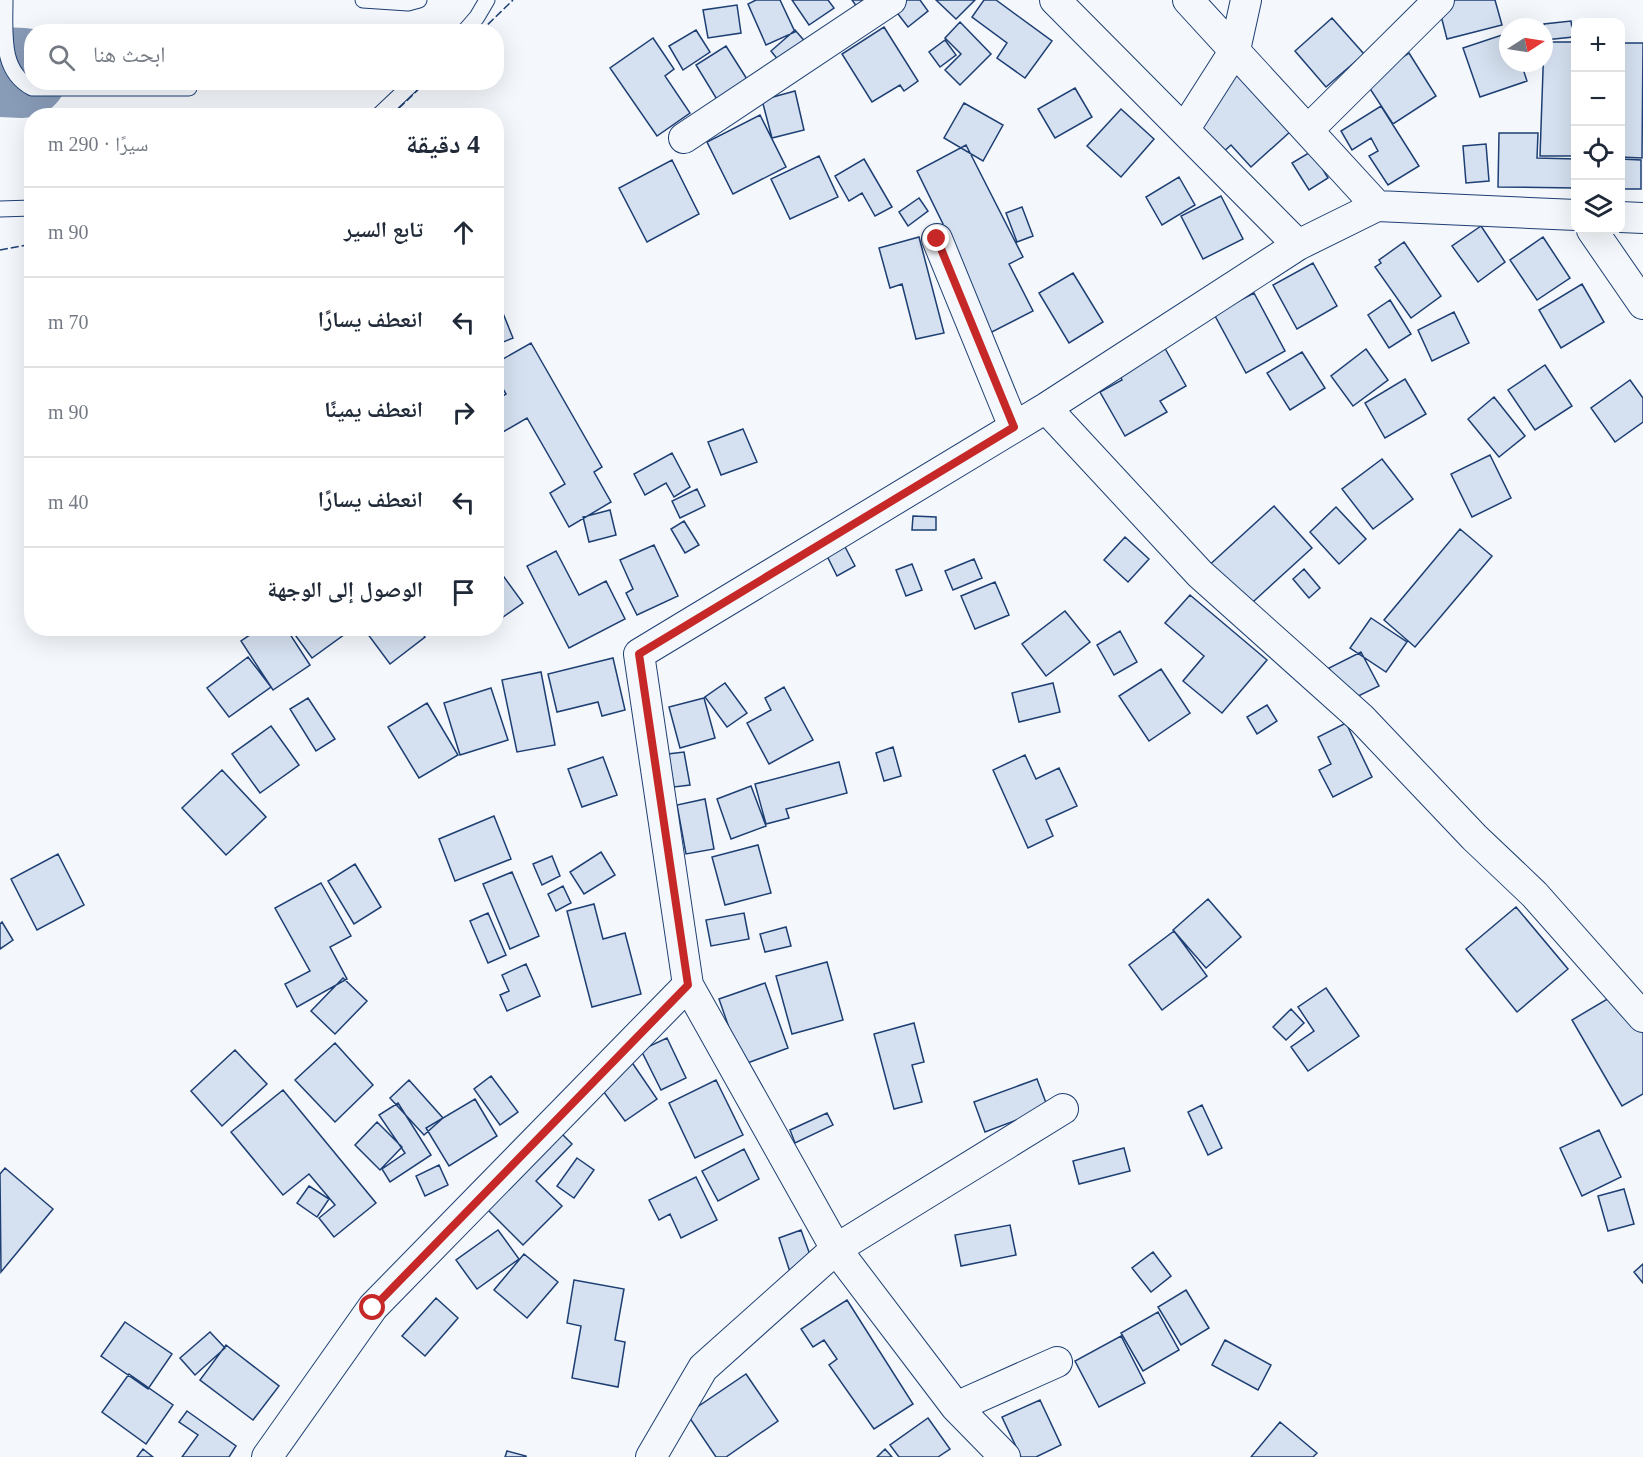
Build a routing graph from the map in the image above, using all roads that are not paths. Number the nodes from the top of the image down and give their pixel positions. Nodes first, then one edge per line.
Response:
1 (5, 0) edge
2 (363, 0) edge
3 (419, 0) edge
4 (487, 0) edge
5 (891, 0) edge
6 (1055, 0) edge
7 (1188, 0) edge
8 (1246, 0) edge
9 (1439, 0) edge
10 (470, 24) edge
11 (1235, 50) junction
12 (24, 84) edge
13 (406, 90) edge
14 (386, 108) edge
15 (1184, 130) junction
16 (1308, 130) junction
17 (684, 138) dead end
18 (1377, 206) junction
19 (24, 208) edge
20 (0, 209) edge
21 (1571, 215) edge
22 (1625, 217) edge
23 (1643, 218) edge
24 (1595, 234) edge
25 (937, 239) dead end
26 (1298, 245) junction
27 (1643, 304) edge
28 (1046, 408) junction
29 (1014, 427) junction
30 (688, 985) junction
31 (1643, 1017) edge
32 (1063, 1109) dead end
33 (836, 1249) junction
34 (1058, 1362) dead end
35 (956, 1407) junction
36 (267, 1457) edge
37 (651, 1457) edge
38 (1005, 1457) edge

1 - 12 lane
2 - 3 lane
4 - 10 lane
5 - 17 street
6 - 15 street
7 - 11 street
8 - 11 street
9 - 16 street
11 - 15 street
11 - 16 street
13 - 14 lane
15 - 26 street
16 - 18 street
18 - 21 street
18 - 26 street
19 - 20 lane
22 - 23 street
24 - 27 street
25 - 29 street
26 - 28 street
28 - 29 street
28 - 31 street
29 - 30 street
30 - 33 street
30 - 36 street
32 - 33 street
33 - 35 street
33 - 37 street
34 - 35 street
35 - 38 street

